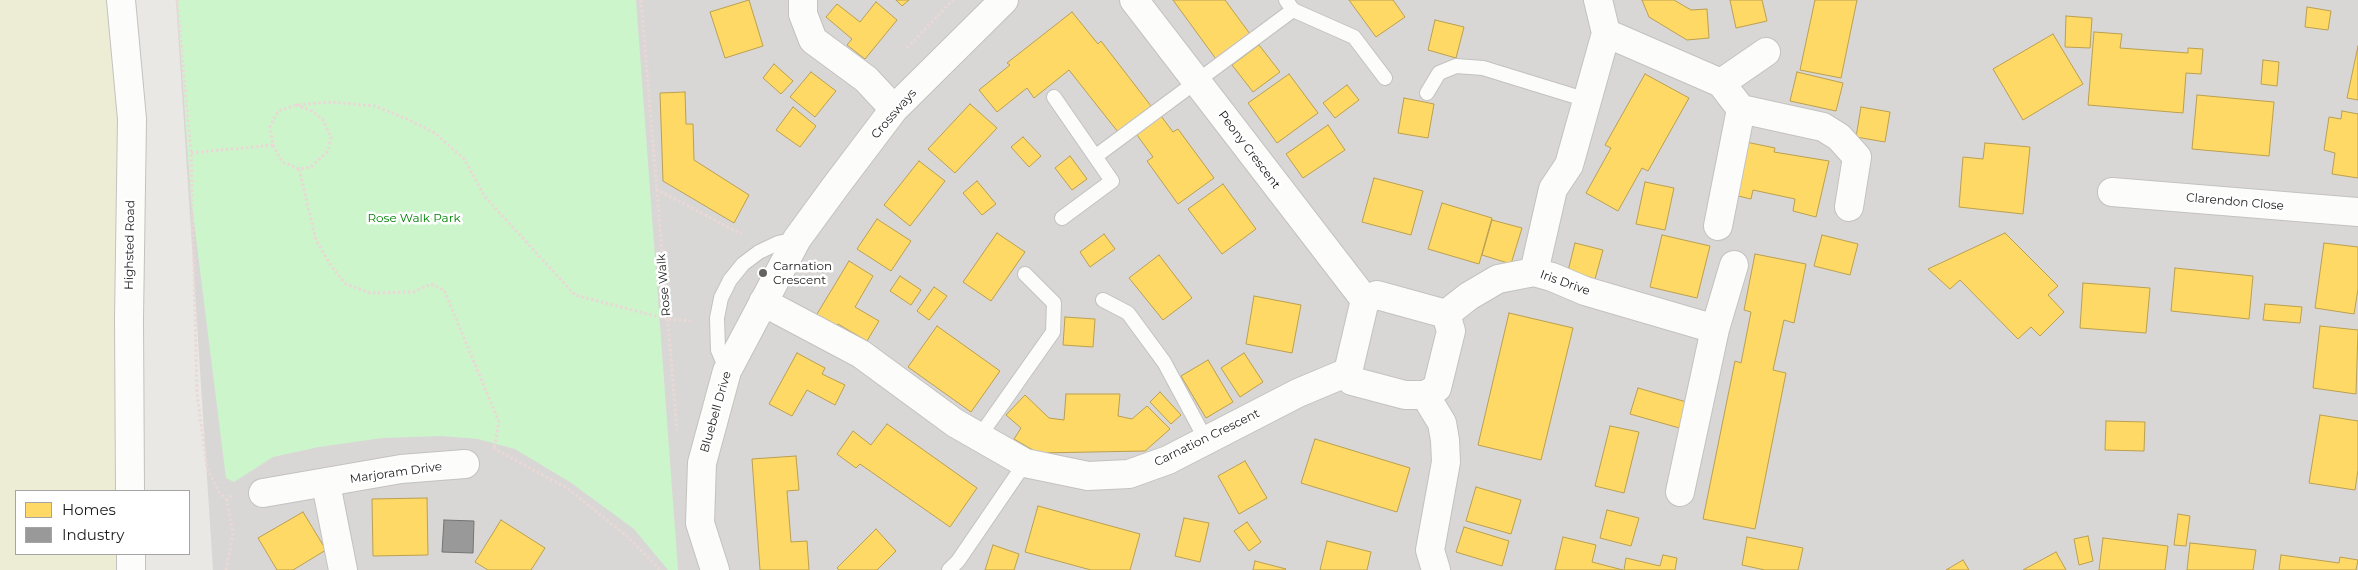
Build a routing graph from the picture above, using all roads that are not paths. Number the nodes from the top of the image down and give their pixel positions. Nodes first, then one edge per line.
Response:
1 (121, 0) edge
2 (803, 0) edge
3 (1004, 0) edge
4 (1134, 0) edge
5 (1598, 0) edge
6 (1290, 5) edge
7 (1606, 33) junction
8 (1766, 52) dead end
9 (1385, 78) dead end
10 (1721, 82) junction
11 (1198, 83) junction
12 (1428, 93) dead end
13 (1054, 97) dead end
14 (1587, 100) junction
15 (1741, 109) junction
16 (894, 110) junction
17 (1096, 156) junction
18 (2112, 192) dead end
19 (1849, 207) dead end
20 (2358, 212) edge
21 (1062, 218) dead end
22 (1718, 226) dead end
23 (797, 239) junction
24 (1734, 265) dead end
25 (1534, 272) junction
26 (1025, 274) dead end
27 (1103, 300) dead end
28 (1364, 300) junction
29 (763, 302) junction
30 (1446, 314) junction
31 (1715, 329) junction
32 (726, 371) junction
33 (1348, 372) junction
34 (1425, 395) junction
35 (979, 436) junction
36 (1206, 440) junction
37 (1026, 463) junction
38 (465, 464) dead end
39 (326, 484) junction
40 (130, 490) edge
41 (1680, 492) dead end
42 (262, 493) dead end
43 (131, 555) edge
44 (131, 570) edge
45 (343, 570) edge
46 (715, 570) edge
47 (949, 570) edge
48 (1436, 570) edge

1 - 40 street, Highsted Road
2 - 16 street
3 - 16 street, Crossways
4 - 11 street, Peony Crescent
5 - 7 street
6 - 9 lane
6 - 11 lane
7 - 10 street
7 - 14 street
8 - 10 street
10 - 15 street
11 - 17 lane
11 - 28 street, Peony Crescent
12 - 14 lane
13 - 17 lane
14 - 25 street
15 - 19 street
15 - 22 street
16 - 23 street, Crossways
17 - 21 lane
18 - 20 street, Clarendon Close
23 - 29 street, Bluebell Drive
23 - 32 lane
24 - 31 street
25 - 30 street, Iris Drive
25 - 31 street, Iris Drive
26 - 35 lane
27 - 36 lane
28 - 30 street
28 - 33 street
29 - 32 street, Bluebell Drive
29 - 35 street, Carnation Crescent
30 - 34 street
31 - 41 street
32 - 46 street, Bluebell Drive
33 - 34 street
33 - 36 street, Carnation Crescent
34 - 48 street
35 - 37 street, Carnation Crescent
36 - 37 street, Carnation Crescent
37 - 47 lane
38 - 39 street, Marjoram Drive
39 - 42 street, Marjoram Drive
39 - 45 street
43 - 44 street

